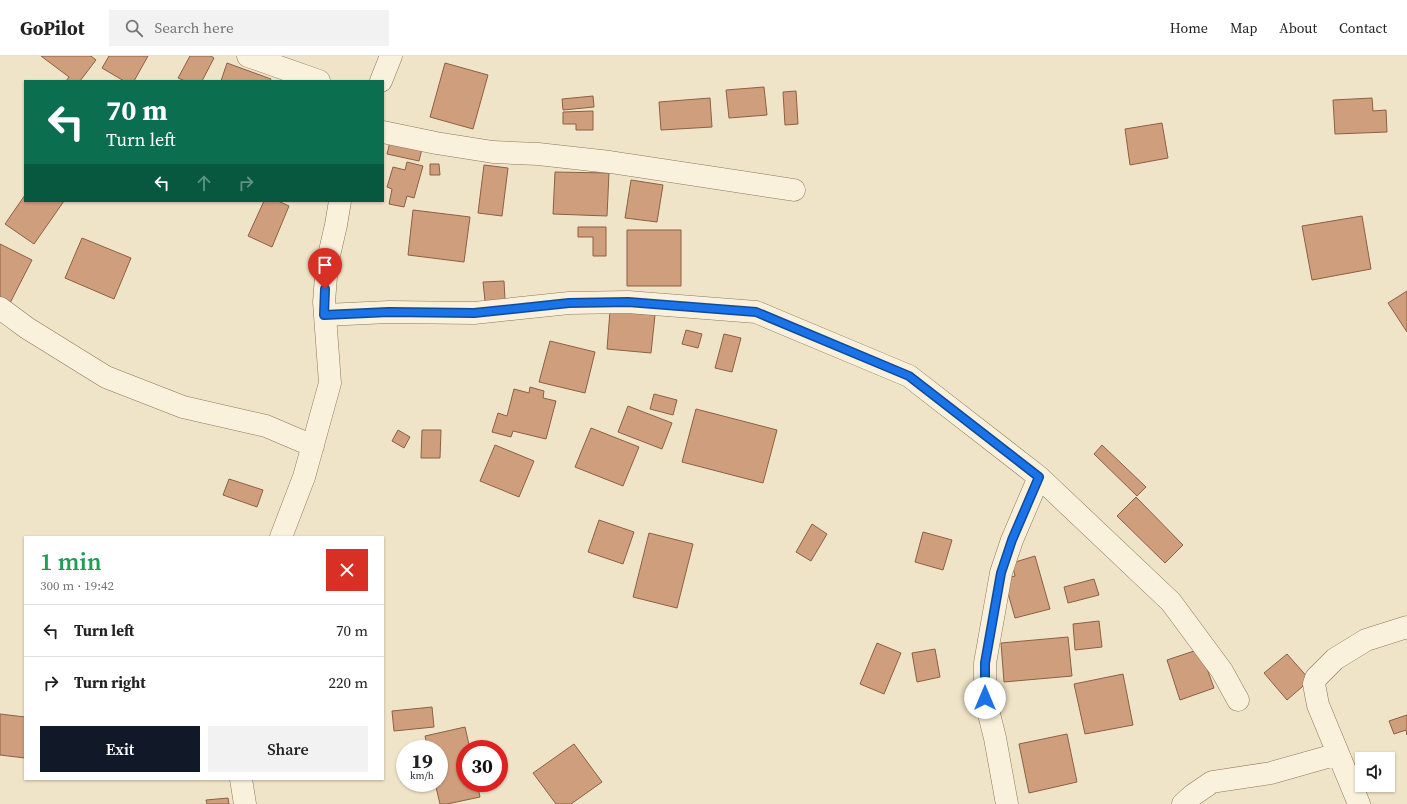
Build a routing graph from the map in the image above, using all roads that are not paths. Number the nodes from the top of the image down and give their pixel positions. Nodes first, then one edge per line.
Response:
1 (248, 56) edge
2 (391, 56) edge
3 (316, 80) edge
4 (381, 80) edge
5 (384, 132) edge
6 (794, 190) dead end
7 (340, 202) edge
8 (0, 308) edge
9 (324, 315) junction
10 (313, 446) junction
11 (1039, 477) junction
12 (281, 536) edge
13 (1407, 627) edge
14 (1238, 700) dead end
15 (1338, 754) junction
16 (241, 780) edge
17 (245, 804) edge
18 (1007, 804) edge
19 (1183, 804) edge
20 (1359, 804) edge

1 - 3 street
2 - 4 street
5 - 6 street
7 - 9 street
8 - 10 street
9 - 10 street
9 - 11 street
10 - 12 street
11 - 14 street
11 - 18 street
13 - 15 street
15 - 19 street
15 - 20 street
16 - 17 street

